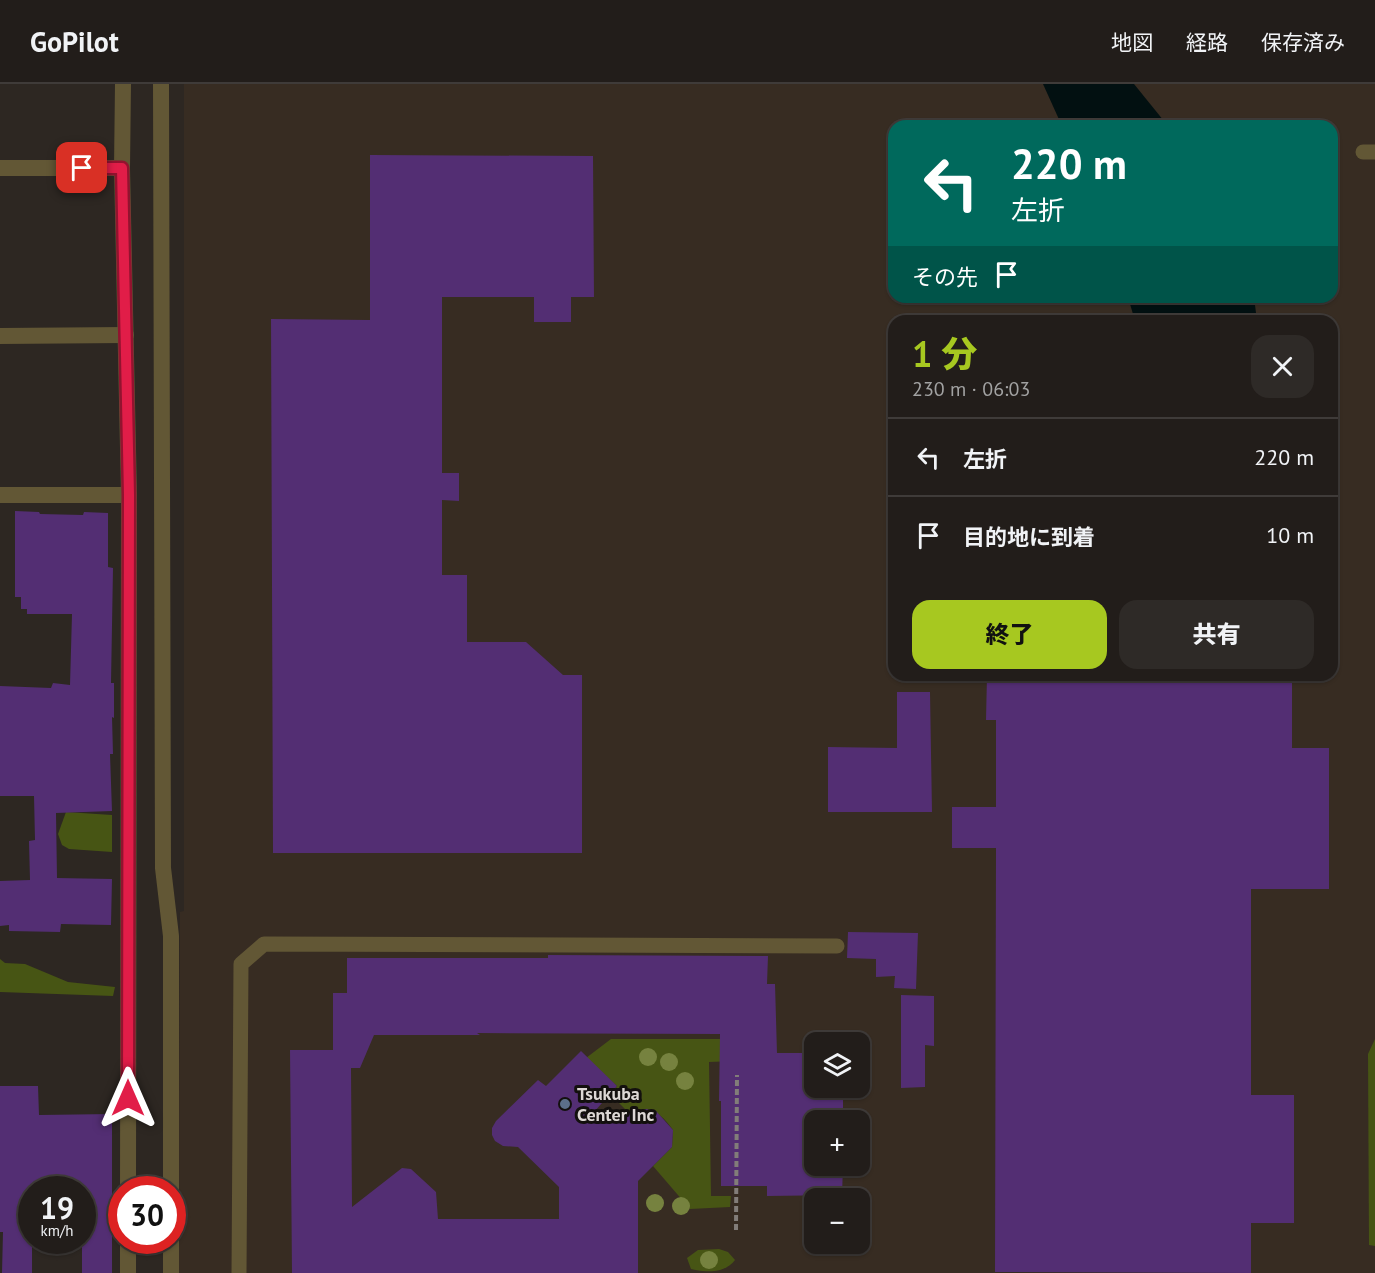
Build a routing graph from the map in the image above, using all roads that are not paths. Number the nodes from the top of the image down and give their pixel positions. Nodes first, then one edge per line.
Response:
1 (123, 84) edge
2 (161, 84) edge
3 (0, 168) edge
4 (122, 168) junction
5 (126, 335) junction
6 (0, 336) edge
7 (0, 495) edge
8 (129, 495) junction
9 (837, 946) dead end
10 (128, 1176) edge
11 (171, 1176) edge
12 (128, 1254) edge
13 (171, 1254) edge
14 (128, 1273) edge
15 (171, 1273) edge
16 (239, 1273) edge

1 - 4 street
2 - 11 street
3 - 4 street
4 - 5 street
5 - 6 street
5 - 8 street
7 - 8 street
8 - 10 street
9 - 16 lane
12 - 14 street
13 - 15 street

